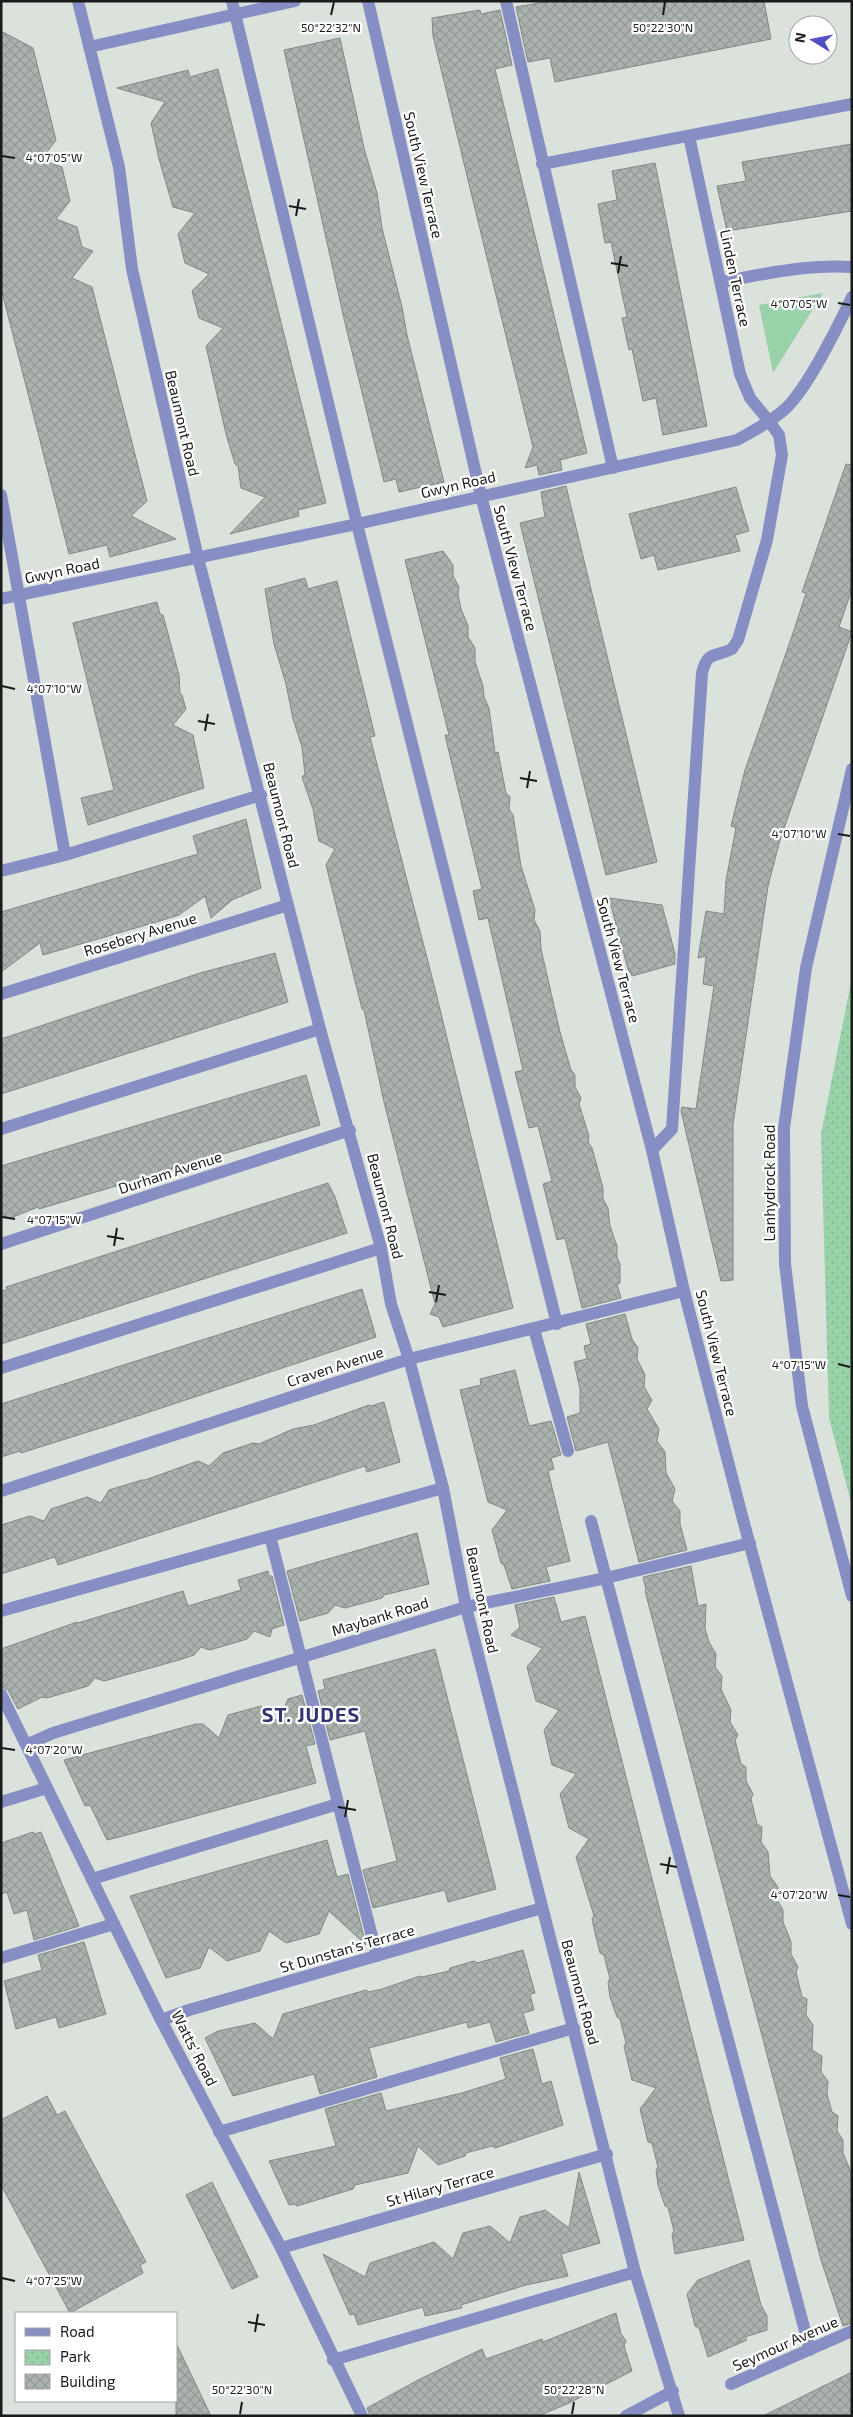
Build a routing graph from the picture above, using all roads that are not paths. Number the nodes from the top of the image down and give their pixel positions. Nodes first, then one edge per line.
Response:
1 (78, 1) edge
2 (295, 1) edge
3 (368, 1) edge
4 (506, 1) edge
5 (233, 7) edge
6 (89, 47) junction
7 (852, 104) edge
8 (688, 136) junction
9 (542, 164) junction
10 (852, 266) edge
11 (721, 282) junction
12 (852, 297) edge
13 (768, 420) junction
14 (613, 468) junction
15 (1, 495) edge
16 (480, 496) junction
17 (357, 524) junction
18 (198, 558) junction
19 (18, 595) junction
20 (1, 599) edge
21 (852, 769) edge
22 (261, 794) junction
23 (65, 855) junction
24 (1, 871) edge
25 (288, 905) junction
26 (1, 994) edge
27 (320, 1029) junction
28 (1, 1129) edge
29 (350, 1130) junction
30 (652, 1150) junction
31 (1, 1244) edge
32 (381, 1248) junction
33 (684, 1291) junction
34 (557, 1324) junction
35 (534, 1329) junction
36 (409, 1358) junction
37 (1, 1368) edge
38 (568, 1452) dead end
39 (443, 1488) junction
40 (1, 1491) edge
41 (591, 1521) dead end
42 (270, 1536) junction
43 (750, 1543) junction
44 (606, 1578) junction
45 (852, 1596) edge
46 (466, 1607) junction
47 (1, 1611) edge
48 (302, 1657) junction
49 (1, 1694) edge
50 (26, 1744) junction
51 (47, 1788) junction
52 (1, 1802) edge
53 (338, 1804) junction
54 (92, 1879) junction
55 (542, 1908) junction
56 (114, 1924) junction
57 (852, 1924) edge
58 (376, 1956) junction
59 (1, 1958) edge
60 (162, 2020) junction
61 (574, 2028) junction
62 (219, 2132) junction
63 (607, 2154) junction
64 (281, 2248) junction
65 (635, 2272) junction
66 (852, 2331) edge
67 (810, 2350) junction
68 (333, 2360) junction
69 (731, 2384) dead end
70 (672, 2392) junction
71 (362, 2416) edge
72 (626, 2416) edge
73 (679, 2416) edge

1 - 6 street, Beaumont Road
2 - 5 street
3 - 16 street, South View Terrace
4 - 9 street
5 - 6 street
5 - 17 street
6 - 18 street, Beaumont Road
7 - 8 street
8 - 9 street
8 - 11 street, Linden Terrace
9 - 14 street
10 - 11 street
11 - 13 street, Linden Terrace
12 - 13 street, Gwyn Road
13 - 14 street, Gwyn Road
13 - 30 street, Linden Terrace
14 - 16 street, Gwyn Road
15 - 19 street
16 - 17 street, Gwyn Road
16 - 30 street, South View Terrace
17 - 18 street, Gwyn Road
17 - 34 street
18 - 19 street, Gwyn Road
18 - 22 street, Beaumont Road
19 - 20 street, Gwyn Road
19 - 23 street
21 - 45 street, Lanhydrock Road
22 - 23 street
22 - 25 street, Beaumont Road
23 - 24 street
25 - 26 street, Rosebery Avenue
25 - 27 street, Beaumont Road
27 - 28 street
27 - 29 street, Beaumont Road
29 - 31 street, Durham Avenue
29 - 32 street, Beaumont Road
30 - 33 street, South View Terrace
32 - 36 street, Beaumont Road
32 - 37 street
33 - 34 street, Craven Avenue
33 - 43 street, South View Terrace
34 - 35 street, Craven Avenue
35 - 36 street, Craven Avenue
35 - 38 street
36 - 39 street, Beaumont Road
36 - 40 street, Craven Avenue
39 - 42 street
39 - 46 street, Beaumont Road
41 - 44 street
42 - 47 street
42 - 48 street
43 - 44 street, Maybank Road
43 - 57 street, South View Terrace
44 - 46 street, Maybank Road
44 - 67 street
46 - 48 street, Maybank Road
46 - 55 street, Beaumont Road
48 - 50 street, Maybank Road
48 - 53 street
49 - 50 street, Watts' Road
50 - 51 street, Watts' Road
51 - 52 street
51 - 54 street, Watts' Road
53 - 54 street
53 - 58 street
54 - 56 street, Watts' Road
55 - 58 street, St Dunstan's Terrace
55 - 61 street, Beaumont Road
56 - 59 street
56 - 60 street, Watts' Road
58 - 60 street, St Dunstan's Terrace
60 - 62 street, Watts' Road
61 - 62 street
61 - 63 street, Beaumont Road
62 - 64 street, Watts' Road
63 - 64 street, St Hilary Terrace
63 - 65 street, Beaumont Road
64 - 68 street, Watts' Road
65 - 68 street
65 - 70 street, Beaumont Road
66 - 67 street, Seymour Avenue
67 - 69 street, Seymour Avenue
68 - 71 street, Watts' Road
70 - 72 street
70 - 73 street, Beaumont Road

